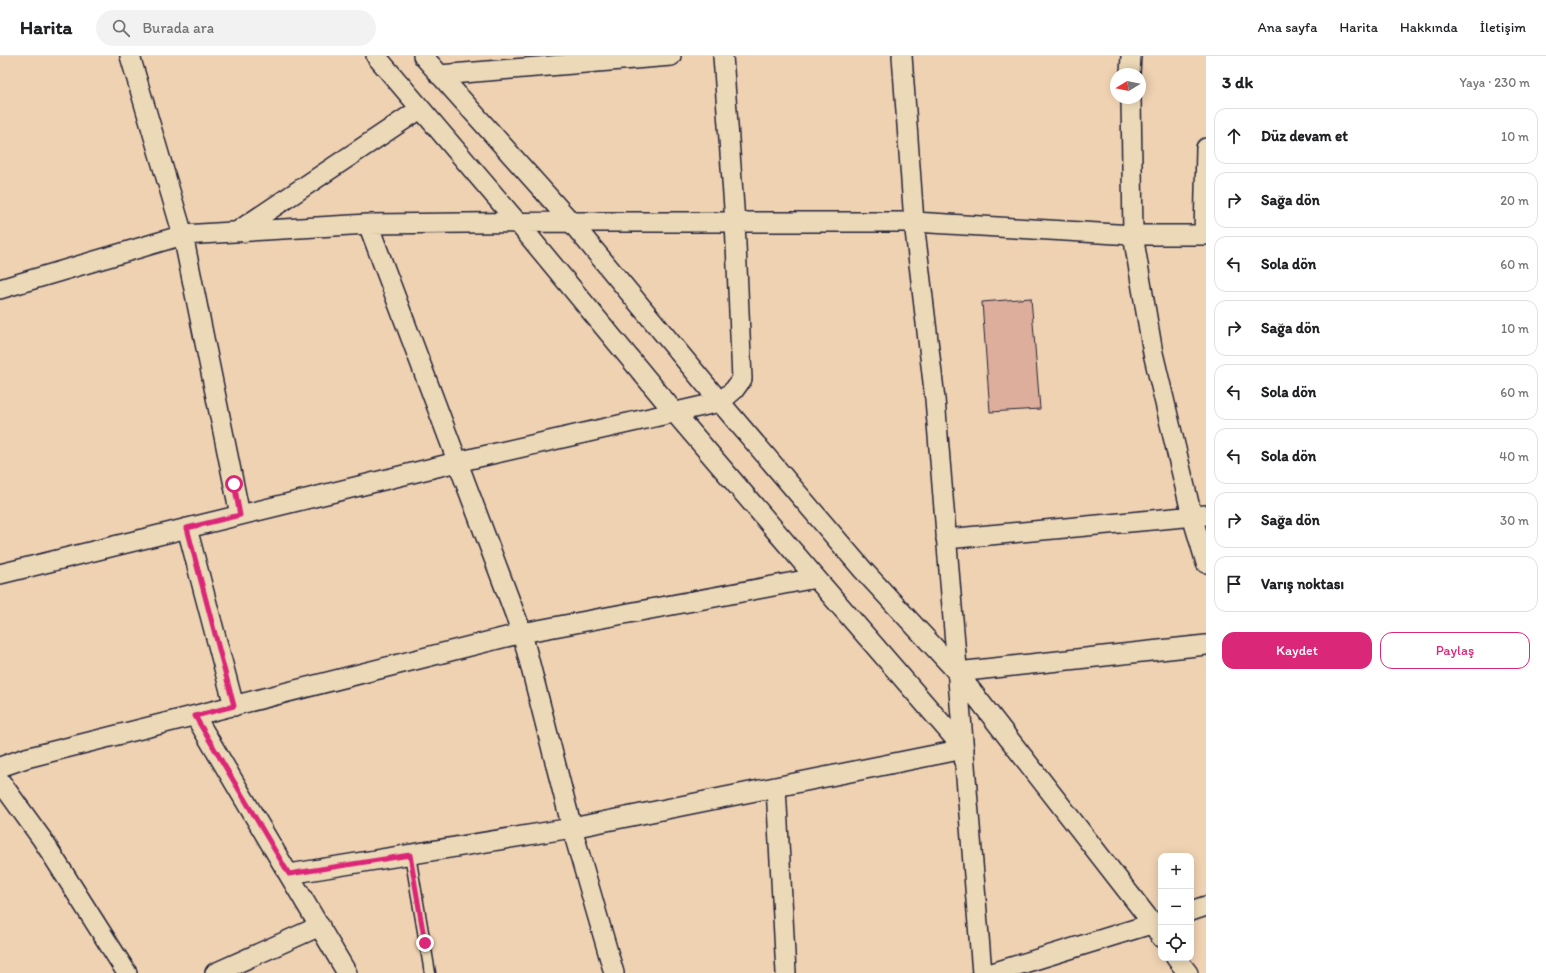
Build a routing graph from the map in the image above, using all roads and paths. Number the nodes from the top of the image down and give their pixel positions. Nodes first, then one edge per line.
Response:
1 (130, 56) edge
2 (376, 56) edge
3 (423, 56) edge
4 (671, 56) edge
5 (723, 56) edge
6 (902, 56) edge
7 (1131, 56) edge
8 (1130, 68) edge
9 (439, 74) junction
10 (1131, 104) edge
11 (420, 109) junction
12 (1206, 148) edge
13 (571, 222) junction
14 (735, 222) junction
15 (914, 222) junction
16 (518, 223) junction
17 (368, 224) junction
18 (237, 232) junction
19 (183, 235) junction
20 (1133, 235) junction
21 (1205, 235) edge
22 (0, 289) edge
23 (720, 402) junction
24 (674, 413) junction
25 (457, 462) junction
26 (240, 515) junction
27 (1199, 516) edge
28 (187, 528) junction
29 (946, 539) junction
30 (1206, 563) edge
31 (0, 574) edge
32 (816, 578) junction
33 (522, 633) junction
34 (1206, 645) edge
35 (957, 672) junction
36 (234, 706) junction
37 (195, 716) junction
38 (964, 749) junction
39 (0, 767) edge
40 (0, 781) edge
41 (776, 787) junction
42 (572, 828) junction
43 (410, 855) junction
44 (289, 874) junction
45 (1206, 906) edge
46 (1194, 910) edge
47 (320, 926) junction
48 (1158, 927) edge
49 (1170, 961) edge
50 (1178, 961) edge
51 (127, 973) edge
52 (215, 973) edge
53 (347, 973) edge
54 (430, 973) edge
55 (614, 973) edge
56 (786, 973) edge
57 (982, 973) edge
58 (992, 973) edge
59 (1172, 973) edge
60 (1188, 973) edge

1 - 19 street
2 - 11 street
3 - 9 street
4 - 9 street
5 - 14 street
6 - 15 street
7 - 8 street
9 - 13 street
10 - 20 street
11 - 16 street
11 - 18 street
12 - 21 street
13 - 14 street
13 - 16 street
13 - 23 street
14 - 15 street
14 - 23 street
15 - 20 street
15 - 29 street
16 - 17 street
16 - 24 street
17 - 18 street
17 - 25 street
18 - 19 street
19 - 22 street
19 - 26 street
20 - 21 street
20 - 27 street
23 - 24 street
23 - 35 street
24 - 25 street
24 - 32 street
25 - 26 street
25 - 33 street
26 - 28 street
27 - 29 street
27 - 30 street
28 - 31 street
28 - 36 street
29 - 35 street
32 - 33 street
32 - 38 street
33 - 36 street
33 - 42 street
34 - 35 street
35 - 38 street
35 - 48 street
36 - 37 street
37 - 39 street
37 - 44 street
38 - 41 street
38 - 57 street
40 - 51 street
41 - 42 street
41 - 56 street
42 - 43 street
42 - 55 street
43 - 44 street
43 - 54 lane
44 - 47 street
45 - 46 street
47 - 52 street
47 - 53 street
48 - 58 street
49 - 59 street
50 - 60 street

